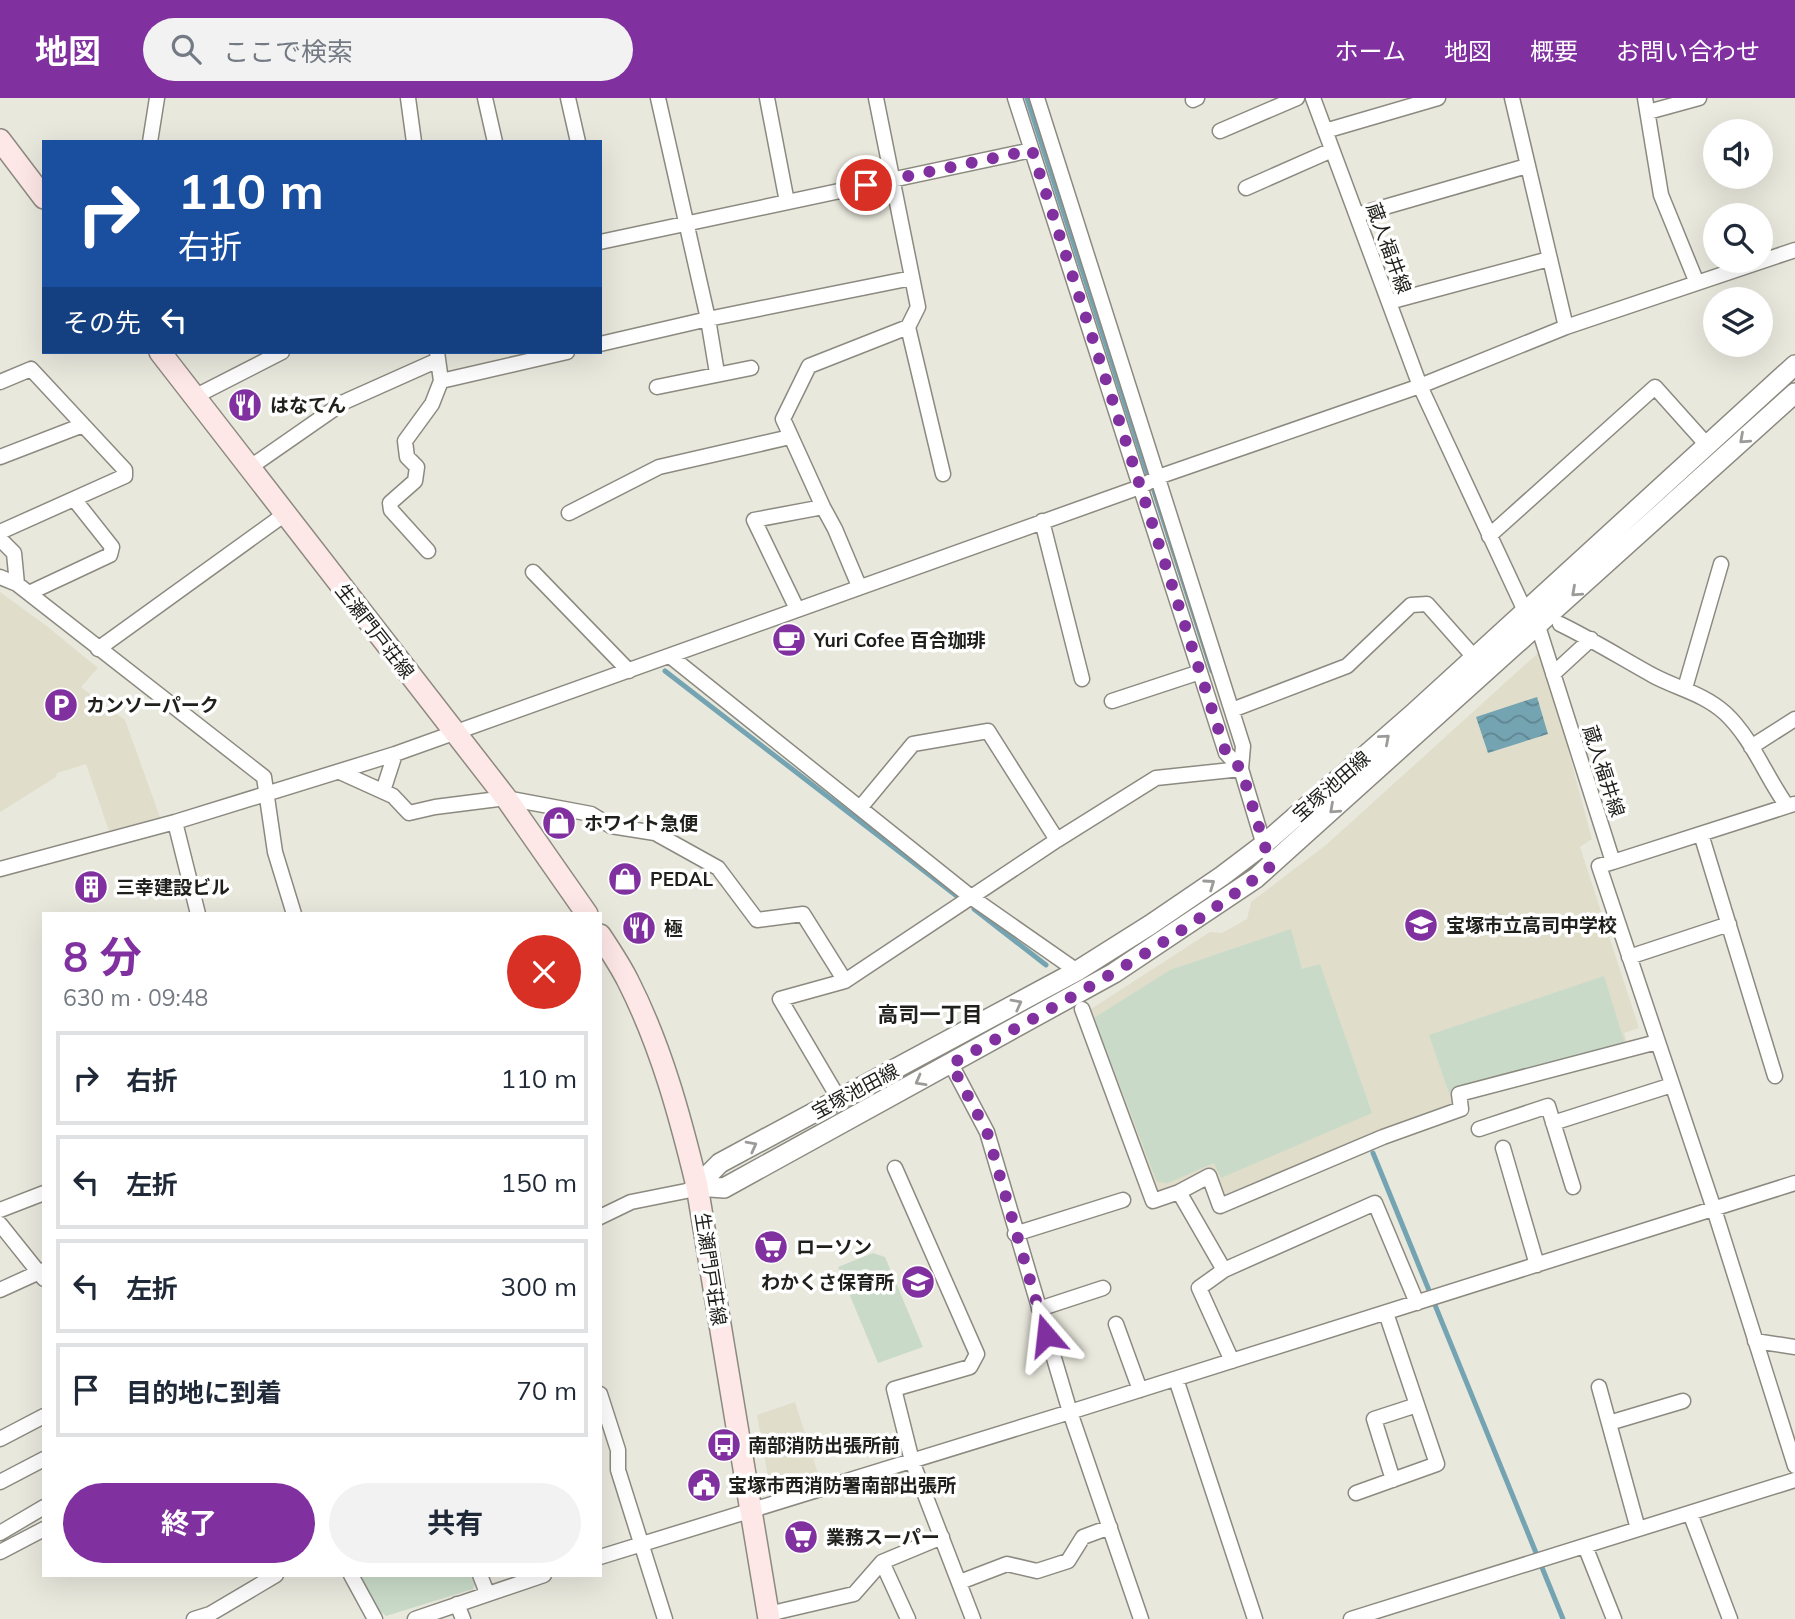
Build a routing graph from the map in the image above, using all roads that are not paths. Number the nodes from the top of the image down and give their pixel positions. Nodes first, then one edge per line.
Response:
1 (157, 98) edge
2 (408, 98) edge
3 (485, 98) edge
4 (568, 98) edge
5 (658, 98) edge
6 (767, 98) edge
7 (876, 98) edge
8 (1015, 98) edge
9 (1037, 98) edge
10 (1297, 98) edge
11 (1313, 98) edge
12 (1438, 98) edge
13 (1512, 98) edge
14 (1699, 98) edge
15 (1646, 105) edge
16 (1220, 131) dead end
17 (1325, 131) junction
18 (0, 140) edge
19 (150, 140) edge
20 (414, 140) edge
21 (495, 140) edge
22 (578, 140) edge
23 (1032, 150) junction
24 (1332, 150) junction
25 (1527, 166) junction
26 (892, 179) junction
27 (1246, 188) dead end
28 (42, 195) edge
29 (787, 202) junction
30 (1357, 215) junction
31 (685, 223) junction
32 (602, 242) edge
33 (1795, 250) edge
34 (1549, 259) junction
35 (912, 278) junction
36 (1697, 283) junction
37 (1389, 302) junction
38 (708, 319) junction
39 (908, 327) junction
40 (1566, 327) junction
41 (602, 344) edge
42 (162, 354) edge
43 (278, 354) edge
44 (558, 354) edge
45 (437, 356) edge
46 (1795, 365) edge
47 (751, 368) dead end
48 (717, 373) junction
49 (441, 381) junction
50 (0, 382) edge
51 (1420, 386) junction
52 (657, 387) dead end
53 (1795, 393) edge
54 (194, 397) junction
55 (83, 425) junction
56 (789, 437) junction
57 (1707, 445) junction
58 (0, 457) edge
59 (249, 468) junction
60 (943, 474) dead end
61 (1158, 477) junction
62 (1140, 487) junction
63 (74, 499) junction
64 (823, 507) junction
65 (569, 513) dead end
66 (285, 514) junction
67 (1042, 522) junction
68 (0, 532) edge
69 (1489, 536) junction
70 (0, 539) edge
71 (428, 551) dead end
72 (1721, 564) dead end
73 (533, 572) dead end
74 (0, 577) edge
75 (17, 584) junction
76 (859, 586) junction
77 (29, 593) junction
78 (797, 609) junction
79 (1525, 611) junction
80 (1560, 624) dead end
81 (1538, 626) junction
82 (1591, 639) junction
83 (98, 649) junction
84 (670, 656) junction
85 (1475, 657) junction
86 (629, 671) junction
87 (1200, 672) junction
88 (1553, 674) junction
89 (1082, 679) dead end
90 (1685, 688) junction
91 (1112, 701) dead end
92 (1232, 710) junction
93 (1795, 719) edge
94 (454, 732) junction
95 (1751, 747) junction
96 (395, 754) junction
97 (1241, 769) junction
98 (340, 772) junction
99 (383, 791) junction
100 (267, 793) junction
101 (506, 799) junction
102 (1791, 805) edge
103 (860, 808) junction
104 (175, 822) junction
105 (1701, 834) junction
106 (1057, 840) junction
107 (1263, 845) junction
108 (1613, 862) junction
109 (1271, 866) junction
110 (0, 869) edge
111 (971, 897) junction
112 (198, 912) edge
113 (293, 912) edge
114 (586, 912) edge
115 (1729, 924) junction
116 (602, 942) edge
117 (1629, 957) junction
118 (607, 960) edge
119 (1077, 971) junction
120 (845, 981) junction
121 (1082, 1009) dead end
122 (1657, 1042) junction
123 (951, 1064) junction
124 (1775, 1076) dead end
125 (1672, 1085) junction
126 (839, 1099) junction
127 (1553, 1123) junction
128 (1479, 1129) dead end
129 (1503, 1148) dead end
130 (895, 1168) dead end
131 (1795, 1183) edge
132 (697, 1186) junction
133 (1573, 1187) dead end
134 (1179, 1192) junction
135 (42, 1194) edge
136 (1123, 1200) dead end
137 (1714, 1209) junction
138 (0, 1210) edge
139 (602, 1216) edge
140 (0, 1224) edge
141 (1016, 1234) junction
142 (1537, 1265) junction
143 (1224, 1270) junction
144 (42, 1274) edge
145 (1103, 1288) dead end
146 (0, 1290) edge
147 (1421, 1302) junction
148 (1038, 1309) junction
149 (1386, 1313) junction
150 (1116, 1324) dead end
151 (1755, 1341) junction
152 (1795, 1347) edge
153 (1232, 1361) junction
154 (1175, 1379) junction
155 (1599, 1387) dead end
156 (1140, 1390) junction
157 (602, 1400) edge
158 (1683, 1401) dead end
159 (1417, 1405) junction
160 (1070, 1412) junction
161 (42, 1417) edge
162 (1609, 1423) junction
163 (0, 1439) edge
164 (42, 1460) edge
165 (912, 1461) junction
166 (1795, 1465) edge
167 (1795, 1479) edge
168 (1394, 1480) junction
169 (0, 1482) edge
170 (1356, 1493) dead end
171 (42, 1508) edge
172 (750, 1510) junction
173 (1690, 1513) junction
174 (1110, 1527) junction
175 (42, 1530) edge
176 (1638, 1530) junction
177 (0, 1533) edge
178 (942, 1537) junction
179 (642, 1544) junction
180 (1585, 1546) junction
181 (0, 1552) edge
182 (602, 1556) edge
183 (883, 1562) junction
184 (273, 1577) edge
185 (352, 1577) edge
186 (481, 1577) edge
187 (538, 1577) edge
188 (960, 1581) junction
189 (487, 1593) junction
190 (457, 1604) junction
191 (768, 1617) edge
192 (194, 1619) edge
193 (375, 1619) edge
194 (415, 1619) edge
195 (463, 1619) edge
196 (665, 1619) edge
197 (908, 1619) edge
198 (973, 1619) edge
199 (1141, 1619) edge
200 (1255, 1619) edge
201 (1351, 1619) edge
202 (1614, 1619) edge
203 (1730, 1619) edge

1 - 19 street
2 - 20 street
3 - 21 street
4 - 22 street
5 - 31 street
6 - 29 street
7 - 26 street
8 - 23 street
9 - 61 street
10 - 16 street
11 - 17 street, 蔵人福井線
12 - 17 street
13 - 25 street
14 - 15 street
15 - 36 street
17 - 24 street, 蔵人福井線
18 - 28 main road
23 - 26 street
23 - 62 street
24 - 27 street
24 - 30 street, 蔵人福井線
25 - 30 street
25 - 34 street
26 - 29 street
26 - 35 street
29 - 31 street
30 - 37 street, 蔵人福井線
31 - 32 street
31 - 38 street
33 - 36 street
34 - 37 street
34 - 40 street
35 - 38 street
35 - 39 street
36 - 40 street
37 - 51 street, 蔵人福井線
38 - 41 street
38 - 48 street
39 - 56 street
39 - 60 street
40 - 51 street
42 - 54 main road, 生瀬門戸荘線
43 - 54 street
44 - 49 street
45 - 49 street
45 - 59 street
46 - 57 street, 宝塚池田線
47 - 48 street
48 - 52 street
49 - 71 street
50 - 55 street
51 - 61 street
51 - 69 street, 蔵人福井線
53 -> 81 street
54 - 59 main road, 生瀬門戸荘線
55 - 58 street
55 - 63 street
56 - 64 street
56 - 65 street
57 - 69 street
57 - 79 street, 宝塚池田線
59 - 66 main road, 生瀬門戸荘線
61 - 62 street
61 - 92 street
62 - 67 street
62 - 87 street
63 - 68 street
63 - 77 street
64 - 76 street
64 - 78 street
66 - 83 street
66 - 94 main road, 生瀬門戸荘線
67 - 76 street
67 - 89 street
69 - 79 street, 蔵人福井線
70 - 75 street
72 - 90 street
73 - 86 street
74 - 75 street
75 - 77 street
76 - 78 street
77 - 83 street
78 - 84 street
79 - 81 street, 蔵人福井線
79 - 85 street, 宝塚池田線
80 - 82 street
81 - 88 street, 蔵人福井線
81 -> 109 street
82 - 88 street
82 - 90 street
83 - 100 street
84 - 86 street
84 - 103 street
85 - 92 street
107 -> 85 street, 宝塚池田線
86 - 94 street
87 - 91 street
87 - 97 street
88 - 108 street, 蔵人福井線
90 - 95 street
92 - 97 street
93 - 95 street
94 - 96 street
94 - 101 main road, 生瀬門戸荘線
95 - 102 street
96 - 98 street
96 - 99 street
97 - 106 street
97 - 107 street
98 - 99 street
98 - 100 street
99 - 101 street
100 - 104 street
100 - 113 street
101 - 114 main road, 生瀬門戸荘線
101 - 120 street
102 - 105 street
103 - 106 street
103 - 111 street
104 - 110 street
104 - 112 street
105 - 108 street
105 - 115 street
106 - 111 street
107 - 109 street
119 -> 107 street, 宝塚池田線
108 - 117 street
109 - 123 street
111 - 119 street
111 - 120 street
115 - 117 street
115 - 124 street
116 - 118 main road, 生瀬門戸荘線
117 - 122 street
118 - 132 main road, 生瀬門戸荘線
126 -> 119 street, 宝塚池田線
120 - 126 street
121 - 134 street
122 - 125 street
122 - 134 street
123 -> 132 street
123 - 141 street
125 - 127 street
125 - 137 street
132 -> 126 street, 宝塚池田線
127 - 128 street
127 - 133 street
129 - 142 street
130 - 165 street
131 - 137 street
132 - 139 street
132 - 172 main road, 生瀬門戸荘線
134 - 143 street
135 - 138 street
136 - 141 street
137 - 142 street
137 - 151 street
140 - 144 street
141 - 148 street
142 - 147 street
143 - 147 street
143 - 153 street
144 - 146 street
145 - 148 street
147 - 149 street
148 - 160 street
149 - 153 street
149 - 159 street
150 - 156 street
151 - 152 street
151 - 166 street
153 - 154 street
154 - 156 street
154 - 200 street
155 - 162 street
156 - 160 street
157 - 179 street
158 - 162 street
159 - 168 street
159 - 168 street
160 - 165 street
160 - 174 street
161 - 163 street
162 - 176 street
164 - 169 street
165 - 172 street
165 - 178 street
167 - 173 street
168 - 170 street
171 - 177 street
172 - 179 street
172 - 191 main road, 生瀬門戸荘線
173 - 176 street
173 - 203 street
174 - 188 street
174 - 199 street
175 - 181 street
176 - 180 street
178 - 183 street
178 - 188 street
179 - 182 street
179 - 196 street
180 - 201 street
180 - 202 street
183 - 191 street
183 - 197 street
184 - 192 street
185 - 193 street
186 - 189 street
187 - 189 street
188 - 198 street
189 - 190 street
190 - 194 street
190 - 195 street

